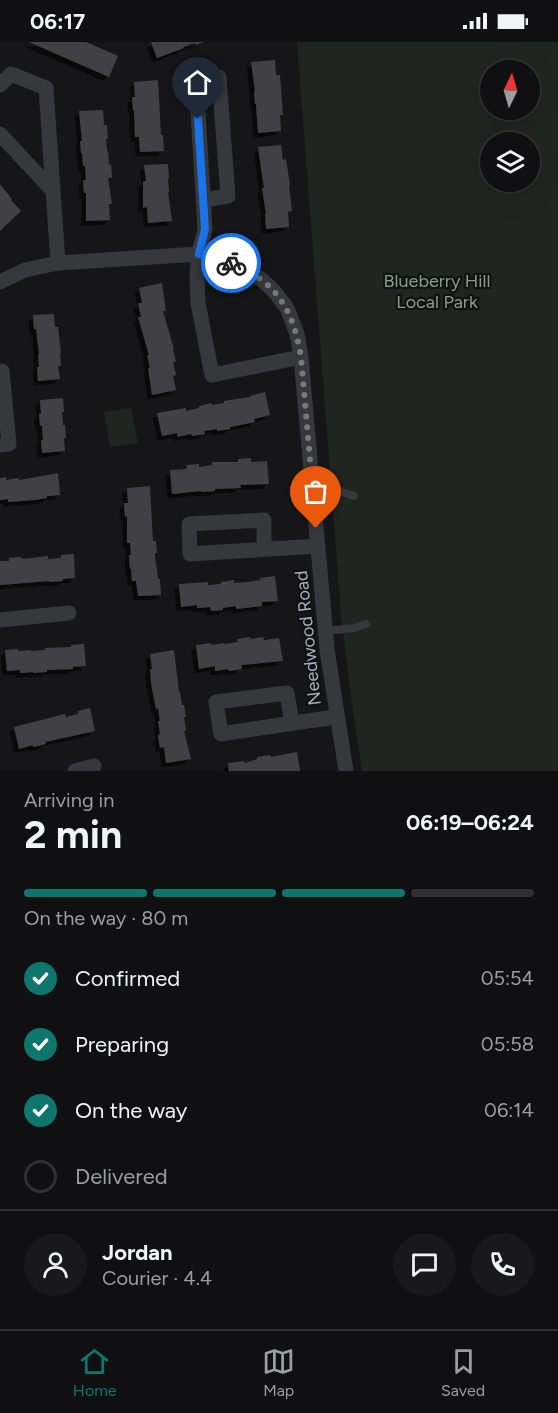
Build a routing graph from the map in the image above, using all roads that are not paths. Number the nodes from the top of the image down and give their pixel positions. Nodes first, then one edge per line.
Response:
1 (0, 85) edge
2 (0, 134) edge
3 (53, 191) junction
4 (203, 200) junction
5 (199, 254) junction
6 (58, 263) junction
7 (0, 282) edge
8 (301, 357) junction
9 (2, 371) dead end
10 (0, 445) edge
11 (313, 494) junction
12 (354, 496) dead end
13 (318, 546) junction
14 (264, 549) junction
15 (69, 613) dead end
16 (0, 620) edge
17 (366, 624) dead end
18 (326, 632) junction
19 (337, 717) junction
20 (292, 723) junction
21 (94, 766) dead end
22 (75, 771) edge
23 (346, 771) edge

1 - 3 street
2 - 3 street
3 - 6 street
4 - 4 street
4 - 5 street
5 - 6 street, Needwood Road
5 - 8 street, Needwood Road
5 - 8 street
6 - 7 street, Needwood Road
8 - 11 street, Needwood Road
9 - 10 street
11 - 12 lane
11 - 13 street, Needwood Road
13 - 14 street
13 - 18 street, Needwood Road
14 - 14 street
15 - 16 street
17 - 18 lane
18 - 19 street, Needwood Road
19 - 20 street
19 - 23 street, Needwood Road
20 - 20 street
21 - 22 street

